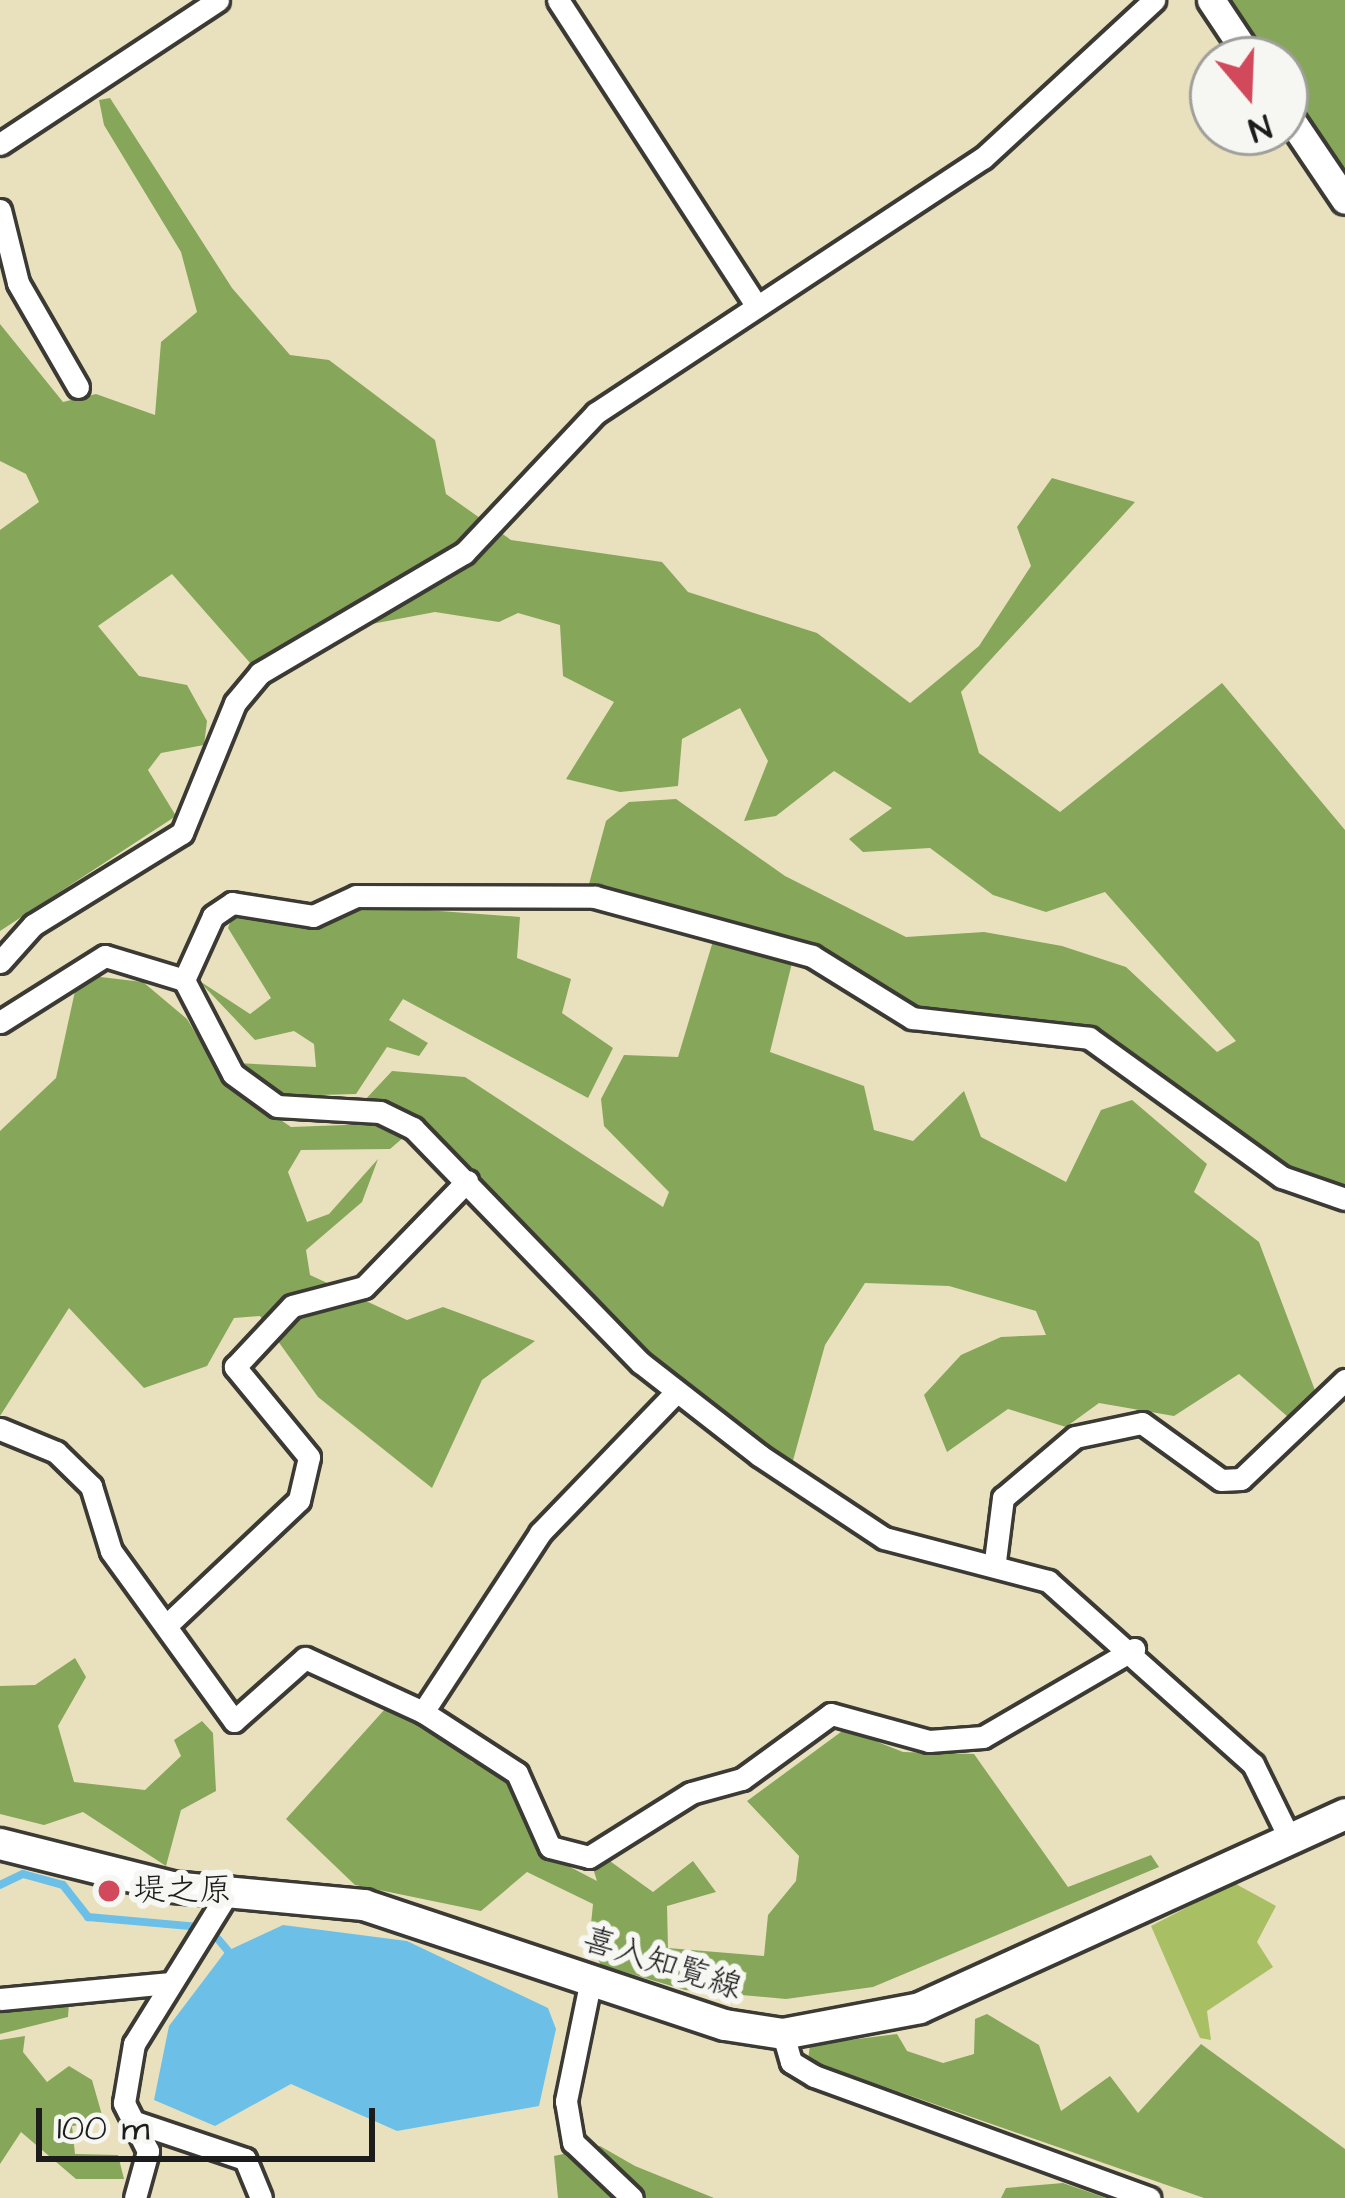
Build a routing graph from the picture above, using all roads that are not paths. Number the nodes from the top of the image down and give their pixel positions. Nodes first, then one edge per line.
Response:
1 (218, 0) edge
2 (557, 0) edge
3 (1154, 0) edge
4 (1211, 0) edge
5 (1235, 36) edge
6 (0, 143) edge
7 (1309, 147) edge
8 (1345, 200) edge
9 (0, 210) edge
10 (757, 306) junction
11 (78, 387) dead end
12 (0, 962) edge
13 (184, 980) junction
14 (0, 1022) edge
15 (467, 1180) junction
16 (1345, 1199) edge
17 (1345, 1380) edge
18 (675, 1394) junction
19 (0, 1429) edge
20 (995, 1562) junction
21 (169, 1623) junction
22 (1134, 1649) junction
23 (423, 1712) junction
24 (1345, 1814) edge
25 (1288, 1835) junction
26 (0, 1844) edge
27 (227, 1894) junction
28 (591, 1979) junction
29 (169, 1983) junction
30 (0, 2000) edge
31 (783, 2034) junction
32 (133, 2121) junction
33 (135, 2198) edge
34 (261, 2198) edge
35 (632, 2198) edge
36 (1150, 2198) edge

1 - 6 street
2 - 10 street
3 - 10 street
4 - 5 street
7 - 8 street
9 - 11 street
10 - 12 street
13 - 14 street
13 - 15 street
13 - 16 street
15 - 18 street
15 - 21 street
17 - 20 street
18 - 20 street
18 - 23 street
19 - 21 street
20 - 22 street
21 - 23 street
22 - 23 street
22 - 25 street
24 - 25 main road, 喜入知覧線
25 - 31 main road, 喜入知覧線
26 - 27 main road, 喜入知覧線
27 - 28 main road, 喜入知覧線
27 - 29 street
28 - 31 main road, 喜入知覧線
28 - 35 street
29 - 30 street
29 - 32 street
31 - 36 street
32 - 33 street
32 - 34 street

